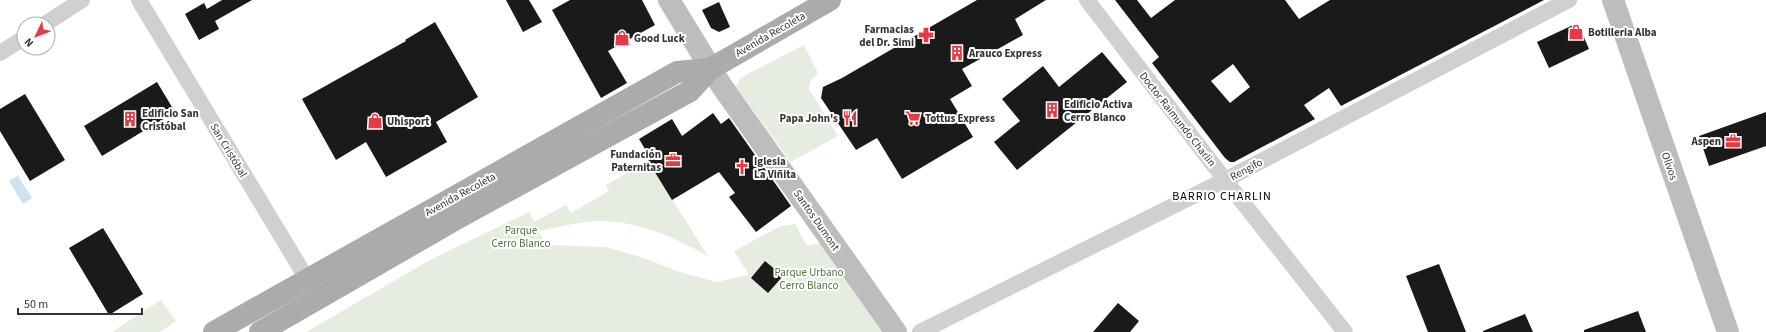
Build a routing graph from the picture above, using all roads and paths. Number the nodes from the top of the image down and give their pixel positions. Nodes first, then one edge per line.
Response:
1 (82, 0) edge
2 (139, 0) edge
3 (669, 0) edge
4 (830, 0) edge
5 (1087, 0) edge
6 (1569, 0) edge
7 (1613, 0) edge
8 (56, 17) edge
9 (16, 43) edge
10 (0, 54) edge
11 (710, 68) junction
12 (1225, 180) junction
13 (307, 279) junction
14 (304, 306) junction
15 (214, 332) edge
16 (260, 332) edge
17 (896, 332) edge
18 (920, 332) edge
19 (1345, 332) edge
20 (1728, 332) edge

1 - 8 street
2 - 13 street, San Cristóbal
3 - 11 main road, Santos Dumont
4 - 11 main road, Avenida Recoleta
5 - 12 street, Doctor Raimundo Charlin
6 - 12 street, Rengifo
7 - 20 main road, Olivos
9 - 10 street
11 - 13 main road, Avenida Recoleta
11 - 14 main road, Avenida Recoleta
11 - 17 main road, Santos Dumont
12 - 18 street, Rengifo
12 - 19 street, Doctor Raimundo Charlin
13 - 14 main road
13 - 15 main road, Avenida Recoleta
14 - 16 main road, Avenida Recoleta

